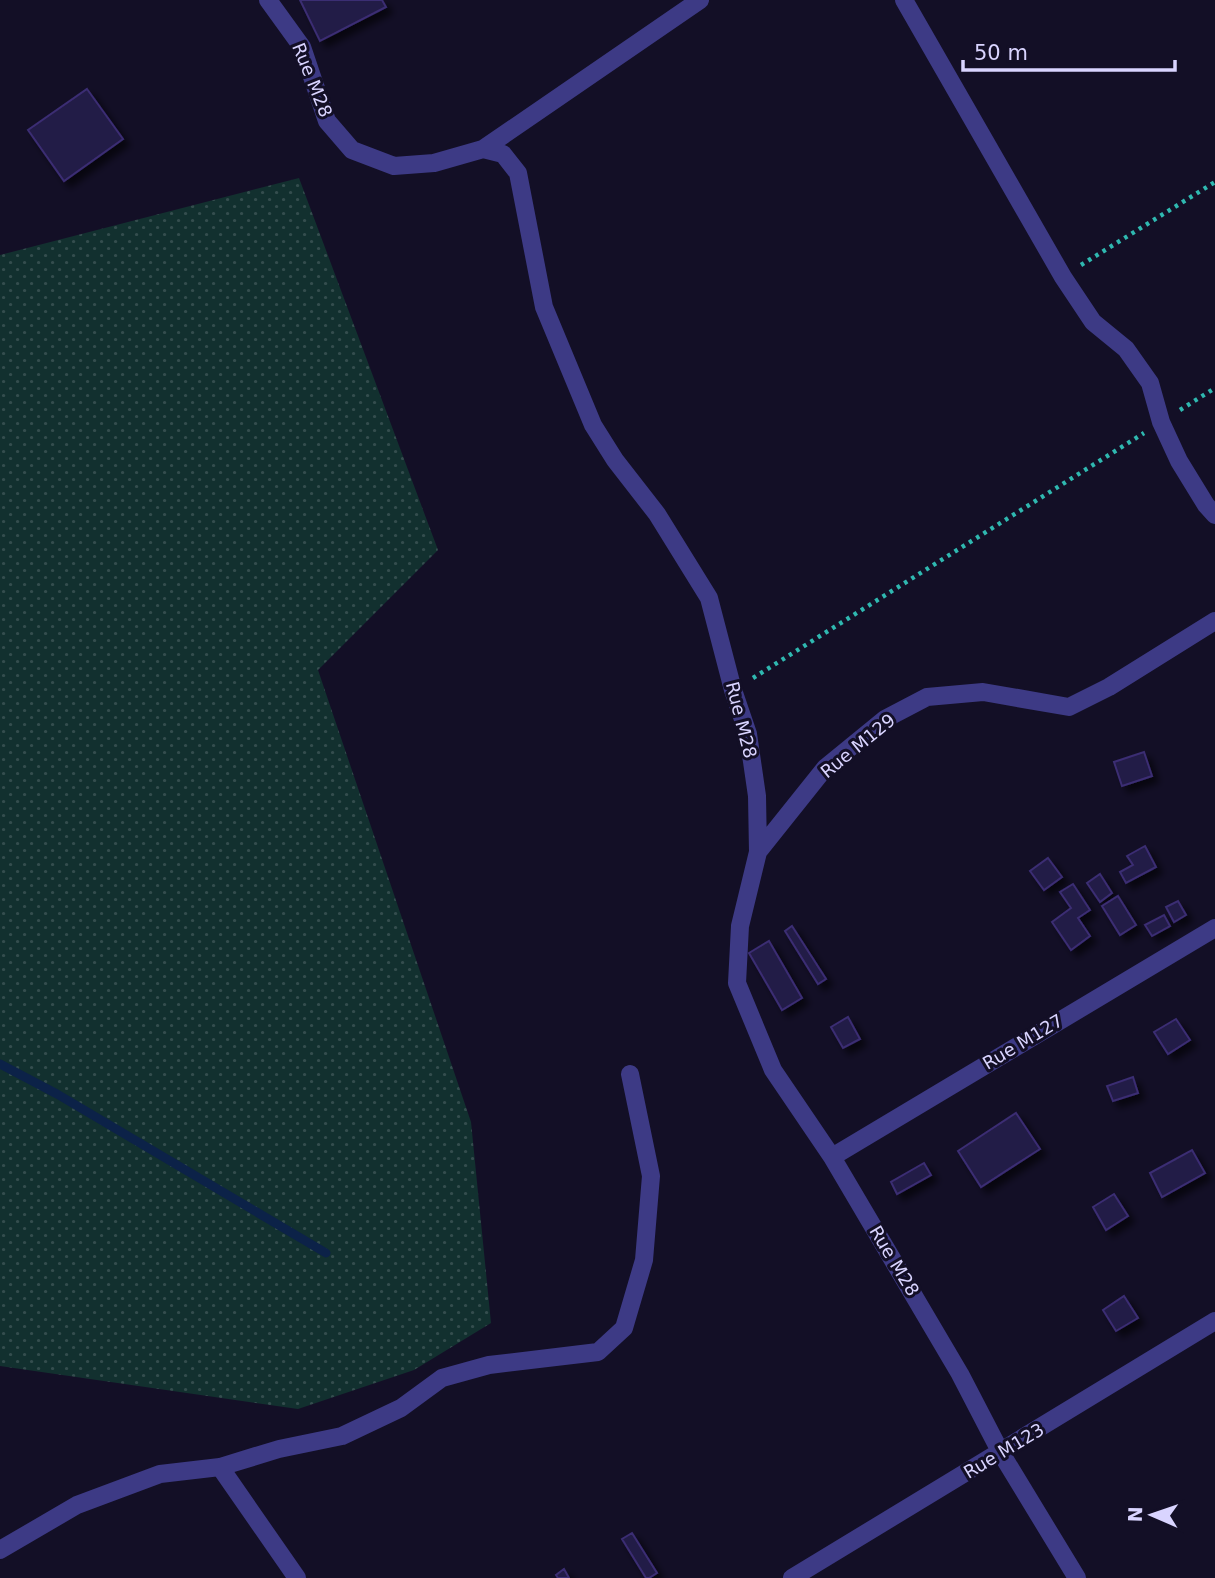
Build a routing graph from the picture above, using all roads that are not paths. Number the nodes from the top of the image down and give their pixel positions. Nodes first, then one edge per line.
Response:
1 (268, 0) edge
2 (700, 0) edge
3 (904, 0) edge
4 (483, 149) junction
5 (1215, 514) edge
6 (1215, 621) edge
7 (758, 852) junction
8 (1215, 928) edge
9 (630, 1074) dead end
10 (832, 1157) junction
11 (1215, 1321) edge
12 (1001, 1453) junction
13 (220, 1467) junction
14 (0, 1550) edge
15 (297, 1578) edge
16 (792, 1578) edge
17 (1077, 1578) edge

1 - 4 street, Rue M28
2 - 4 street
3 - 5 street
4 - 7 street, Rue M28
6 - 7 street, Rue M129
7 - 10 street, Rue M28
8 - 10 street, Rue M127
9 - 13 street
10 - 12 street, Rue M28
11 - 12 street, Rue M123
12 - 16 street, Rue M123
12 - 17 street, Rue M28
13 - 14 street
13 - 15 street

